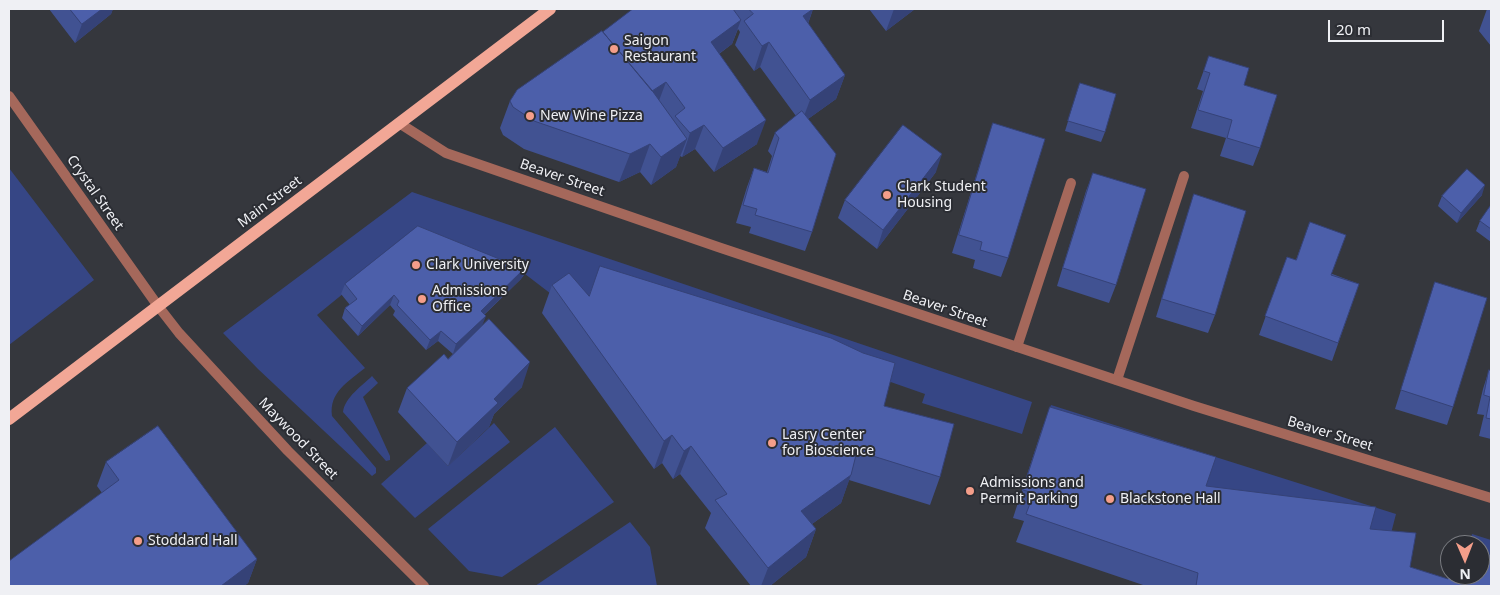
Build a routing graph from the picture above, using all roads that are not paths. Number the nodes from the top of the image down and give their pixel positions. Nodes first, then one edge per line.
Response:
1 (550, 9) edge
2 (9, 96) edge
3 (400, 122) junction
4 (1184, 176) dead end
5 (1071, 184) dead end
6 (158, 306) junction
7 (1016, 347) junction
8 (1116, 380) junction
9 (9, 419) edge
10 (1491, 498) edge
11 (424, 586) edge

1 - 3 main road, Main Street
2 - 6 street, Crystal Street
3 - 6 main road, Main Street
3 - 7 street, Beaver Street
4 - 8 street
5 - 7 street
6 - 9 main road, Main Street
6 - 11 street, Maywood Street
7 - 8 street, Beaver Street
8 - 10 street, Beaver Street

